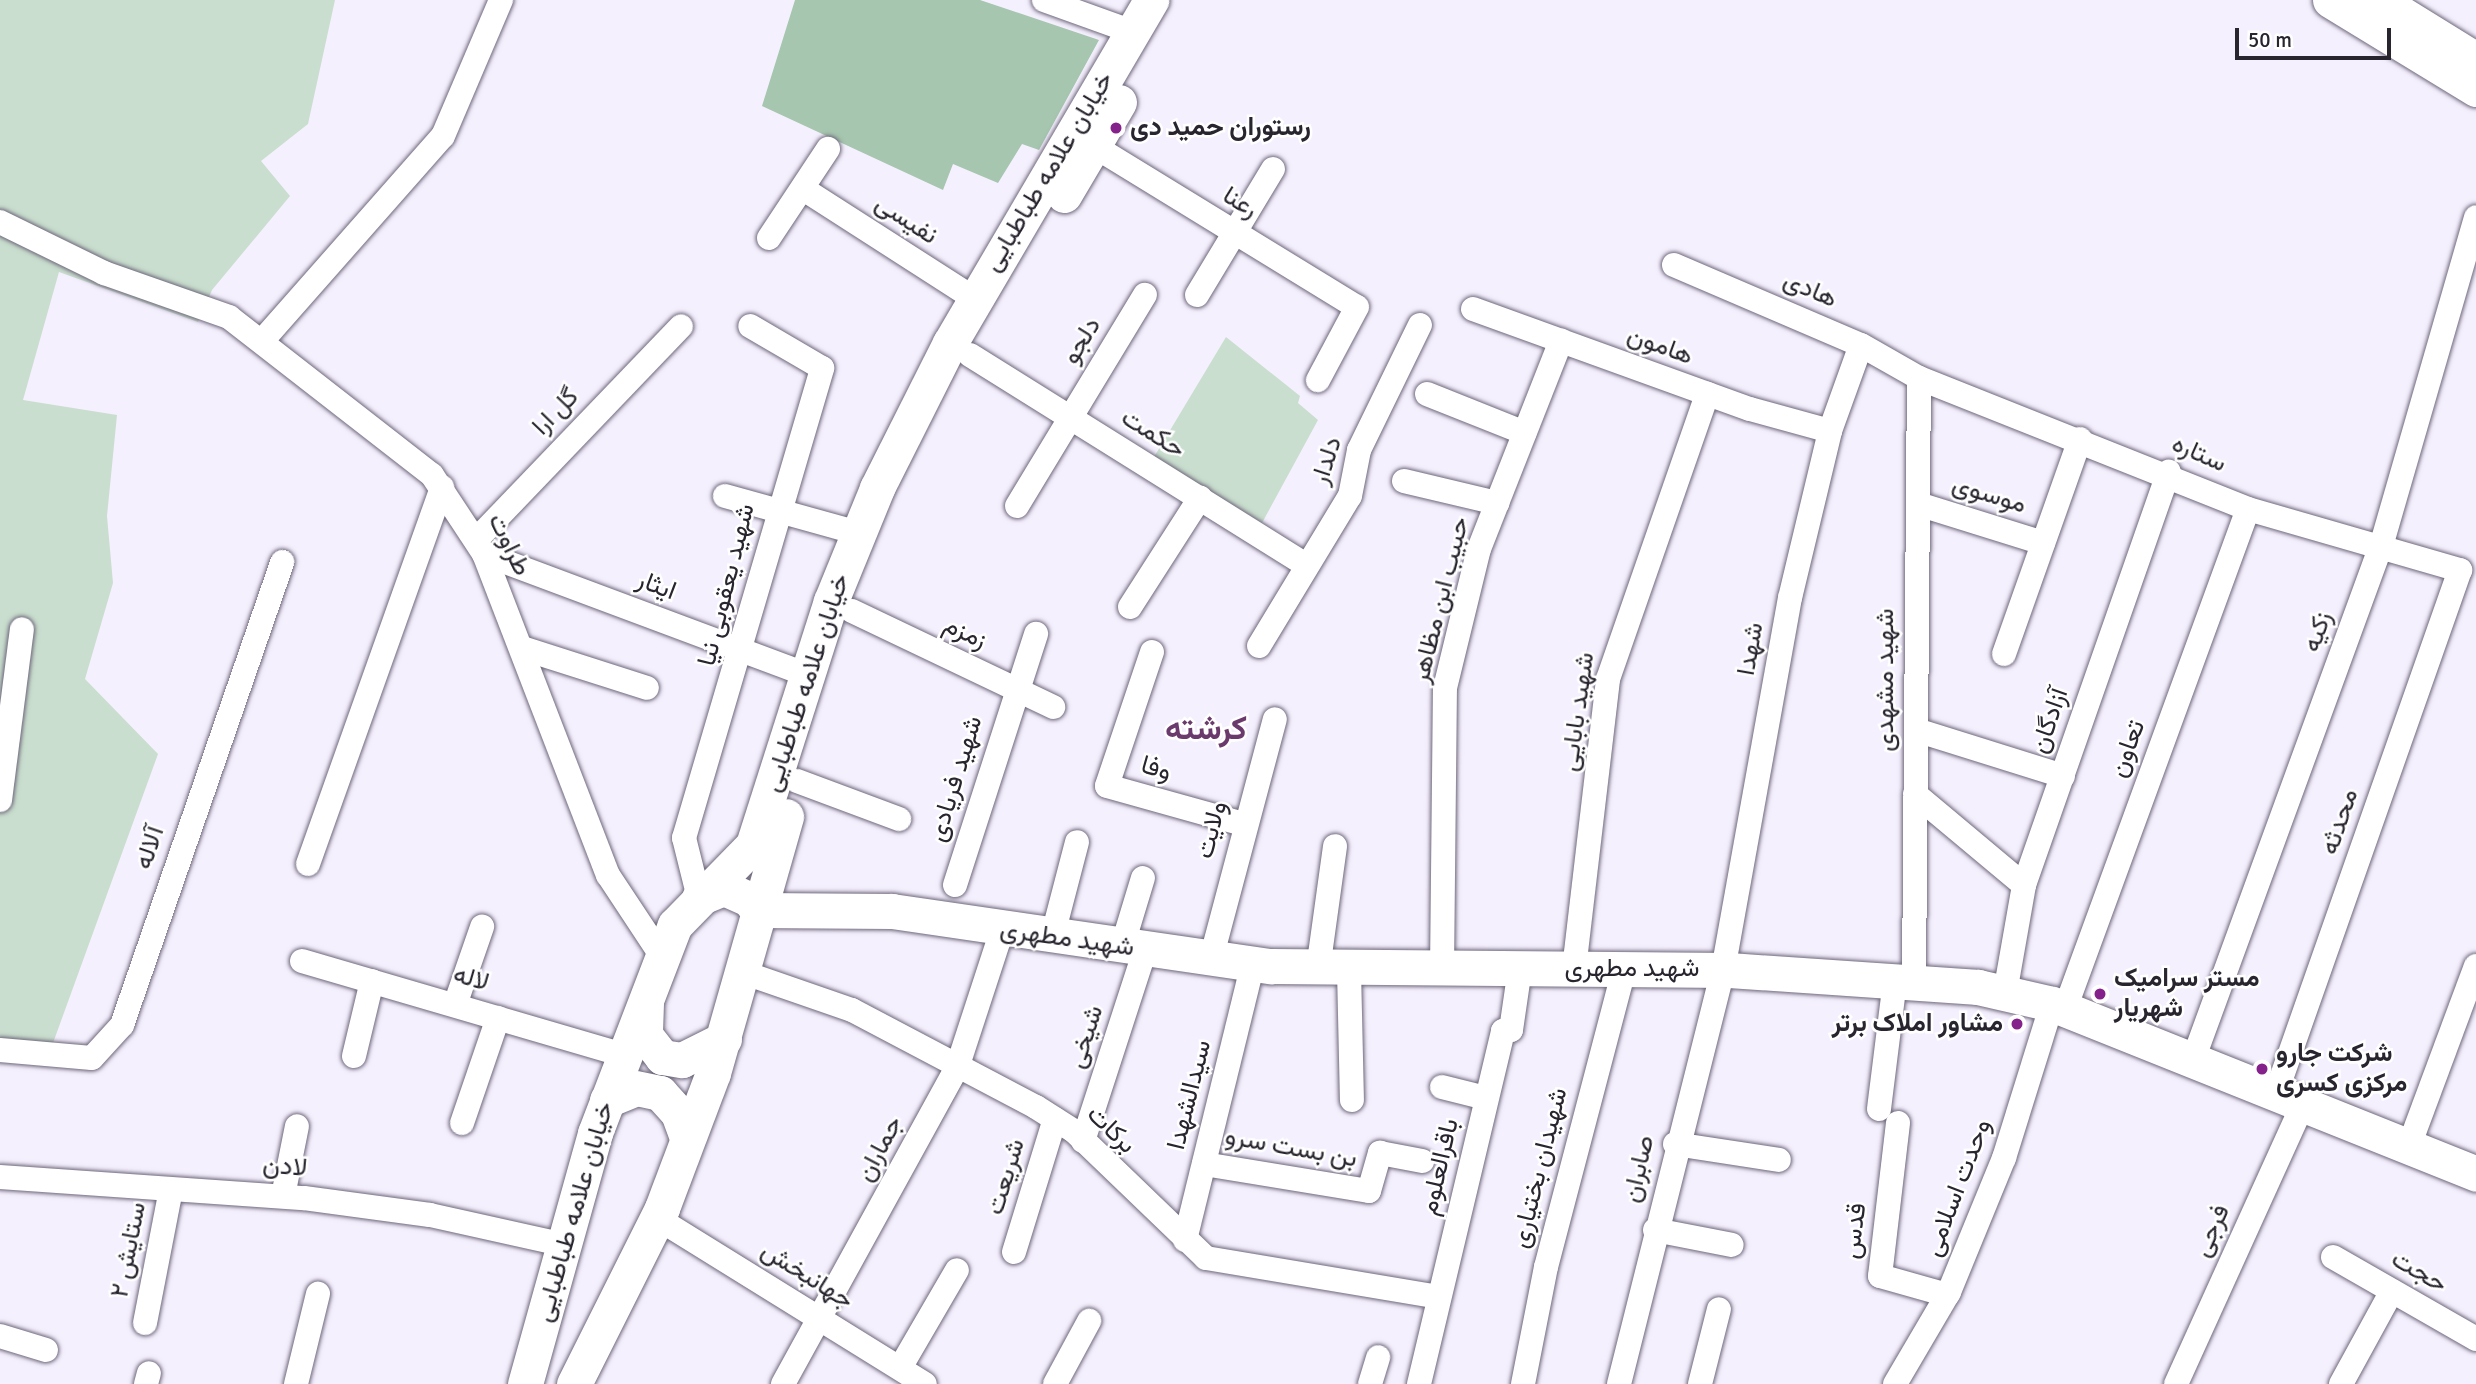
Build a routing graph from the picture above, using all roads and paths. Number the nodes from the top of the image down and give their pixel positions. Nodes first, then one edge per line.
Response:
1 (501, 0) edge
2 (1044, 0) edge
3 (1151, 0) edge
4 (1175, 0) edge
5 (2330, 0) edge
6 (2379, 0) edge
7 (1133, 32) junction
8 (2476, 60) edge
9 (2476, 89) edge
10 (1084, 139) junction
11 (828, 149) dead end
12 (1273, 169) dead end
13 (805, 190) junction
14 (2476, 216) edge
15 (0, 222) edge
16 (1234, 235) junction
17 (769, 238) dead end
18 (1674, 265) dead end
19 (1145, 295) dead end
20 (1197, 295) dead end
21 (985, 304) junction
22 (1473, 309) dead end
23 (1420, 325) dead end
24 (681, 326) dead end
25 (750, 326) dead end
26 (262, 341) junction
27 (1561, 341) junction
28 (1861, 345) junction
29 (960, 349) junction
30 (1919, 378) junction
31 (1318, 380) dead end
32 (1427, 394) dead end
33 (1707, 394) junction
34 (1070, 418) junction
35 (1830, 431) junction
36 (1525, 433) junction
37 (2080, 439) junction
38 (2169, 472) junction
39 (1404, 481) dead end
40 (442, 487) junction
41 (725, 496) dead end
42 (1200, 498) junction
43 (1497, 503) junction
44 (1918, 504) junction
45 (1017, 506) dead end
46 (2248, 509) junction
47 (776, 510) junction
48 (868, 537) junction
49 (2043, 543) junction
50 (2382, 544) junction
51 (480, 547) junction
52 (282, 562) dead end
53 (1305, 564) junction
54 (2460, 570) joint
55 (841, 606) junction
56 (1130, 607) dead end
57 (22, 629) dead end
58 (1036, 634) dead end
59 (1259, 646) dead end
60 (522, 648) junction
61 (744, 651) junction
62 (1152, 652) dead end
63 (2004, 654) dead end
64 (818, 679) junction
65 (647, 688) dead end
66 (1014, 690) junction
67 (1053, 708) dead end
68 (1275, 719) dead end
69 (1916, 730) junction
70 (2063, 776) junction
71 (797, 780) junction
72 (1915, 794) junction
73 (0, 800) edge
74 (899, 819) dead end
75 (1243, 824) junction
76 (1077, 842) dead end
77 (1335, 846) dead end
78 (308, 864) dead end
79 (1143, 878) dead end
80 (955, 885) dead end
81 (2025, 885) junction
82 (699, 898) junction
83 (757, 910) junction
84 (482, 927) dead end
85 (1002, 930) junction
86 (1052, 938) junction
87 (1133, 948) junction
88 (661, 955) junction
89 (1211, 958) junction
90 (302, 961) dead end
91 (1253, 964) junction
92 (2476, 966) edge
93 (1520, 968) junction
94 (1334, 969) junction
95 (1574, 969) junction
96 (1624, 969) junction
97 (1441, 970) junction
98 (1723, 970) junction
99 (745, 973) junction
100 (372, 981) junction
101 (1904, 982) junction
102 (646, 992) junction
103 (2005, 993) junction
104 (455, 1006) junction
105 (2059, 1007) junction
106 (498, 1018) junction
107 (724, 1039) junction
108 (0, 1050) edge
109 (624, 1055) junction
110 (354, 1056) dead end
111 (2193, 1060) junction
112 (957, 1068) junction
113 (1441, 1087) dead end
114 (1486, 1098) junction
115 (2290, 1098) junction
116 (607, 1100) junction
117 (1352, 1100) dead end
118 (1055, 1119) junction
119 (462, 1124) dead end
120 (297, 1126) dead end
121 (687, 1138) junction
122 (1083, 1141) junction
123 (1675, 1144) junction
124 (2409, 1146) junction
125 (1779, 1160) dead end
126 (1422, 1161) dead end
127 (1204, 1164) junction
128 (2476, 1174) edge
129 (0, 1177) edge
130 (171, 1189) junction
131 (283, 1196) junction
132 (657, 1218) junction
133 (1655, 1230) junction
134 (1185, 1240) junction
135 (561, 1244) junction
136 (1732, 1245) dead end
137 (1014, 1252) dead end
138 (2333, 1258) dead end
139 (957, 1270) dead end
140 (2392, 1291) junction
141 (318, 1294) dead end
142 (1947, 1295) junction
143 (1438, 1297) junction
144 (1719, 1309) dead end
145 (822, 1320) junction
146 (1089, 1321) dead end
147 (145, 1323) dead end
148 (0, 1336) edge
149 (2476, 1339) edge
150 (46, 1350) dead end
151 (1378, 1357) dead end
152 (900, 1368) junction
153 (577, 1383) edge
154 (296, 1384) edge
155 (526, 1384) edge
156 (783, 1384) edge
157 (925, 1384) edge
158 (1055, 1384) edge
159 (1370, 1384) edge
160 (1419, 1384) edge
161 (1523, 1384) edge
162 (1619, 1384) edge
163 (1700, 1384) edge
164 (1895, 1384) edge
165 (2176, 1384) edge
166 (2341, 1384) edge

1 - 26 street
2 - 7 street
3 - 7 street, خیابان علامه طباطبایی
4 - 10 street, خیابان علامه طباطبایی
5 - 9 street
6 - 8 street
7 - 10 street, خیابان علامه طباطبایی
10 - 16 street, رعنا
10 - 21 street, خیابان علامه طباطبایی
11 - 13 street
12 - 16 street
13 - 17 street
13 - 21 street, نفیسی
14 - 50 street, زکیه
15 - 26 street, طراوت
16 - 20 street
16 - 31 street, رعنا
18 - 28 street, هادی
19 - 34 street, دلجو
21 - 29 street, خیابان علامه طباطبایی
22 - 27 street, هامون
23 - 53 street, دلدار
24 - 51 street, گل ارا
25 - 47 street, شهید یعقوبی نیا
26 - 40 street, طراوت
27 - 33 street, هامون
27 - 36 street, حبیب ابن مظاهر
28 - 30 street, هادی
28 - 35 street, شهدا
29 - 34 street, حکمت
29 - 48 street, خیابان علامه طباطبایی
30 - 37 street, ستاره
30 - 44 street, شهید مشهدی
32 - 36 street
33 - 35 street, هامون
33 - 95 street, شهید بابایی
34 - 42 street, حکمت
34 - 45 street, دلجو
35 - 98 street, شهدا
36 - 43 street, حبیب ابن مظاهر
37 - 38 street, ستاره
37 - 49 street, موسوی
38 - 46 street, ستاره
38 - 70 street, آزادگان
39 - 43 street
40 - 51 street, طراوت
40 - 78 street
41 - 47 street
42 - 53 street, حکمت
42 - 56 street
43 - 97 street, حبیب ابن مظاهر
44 - 49 street, موسوی
44 - 69 street, شهید مشهدی
46 - 50 street, ستاره
46 - 105 street, تعاون
47 - 48 street
47 - 61 street, شهید یعقوبی نیا
48 - 55 street, خیابان علامه طباطبایی
49 - 63 street, موسوی
50 - 54 street, ستاره
50 - 111 street, زکیه
51 - 60 street, طراوت
51 - 61 street, ایثار
52 - 108 street, آلاله
53 - 59 street, دلدار
54 - 115 street, محدثه
55 - 64 street, خیابان علامه طباطبایی
55 - 66 street, زمزم
57 - 73 street
58 - 66 street, شهید فریادی
60 - 65 street
60 - 88 street, طراوت
61 - 64 street, ایثار
61 - 82 street, شهید یعقوبی نیا
62 - 75 street, وفا
64 - 71 street, خیابان علامه طباطبایی
64 - 82 street, خیابان علامه طباطبایی
66 - 67 street, زمزم
66 - 80 street, شهید فریادی
68 - 75 street, ولایت
69 - 70 street
69 - 72 street, شهید مشهدی
70 - 81 street, آزادگان
71 - 74 street
71 - 83 street, خیابان علامه طباطبایی
72 - 81 street
72 - 101 street, شهید مشهدی
75 - 89 street, ولایت
76 - 86 street
77 - 94 street
79 - 87 street, شیخی
81 - 103 street, آزادگان
82 - 83 street
82 - 88 street, خیابان علامه طباطبایی
83 - 85 street, شهید مطهری
83 - 99 street, خیابان علامه طباطبایی
84 - 104 street
85 - 86 street, شهید مطهری
85 - 112 street, جماران
86 - 87 street, شهید مطهری
87 - 89 street, شهید مطهری
87 - 122 street, شیخی
88 - 102 street, خیابان علامه طباطبایی
89 - 91 street, شهید مطهری
90 - 100 street, لاله
91 - 94 street, شهید مطهری
91 - 127 street, سیدالشهدا
92 - 124 street
93 - 95 street, شهید مطهری
93 - 97 street, شهید مطهری
93 - 114 street, باقرالعلوم
94 - 97 street, شهید مطهری
94 - 117 street
95 - 96 street, شهید مطهری
96 - 98 street, شهید مطهری
96 - 161 street, شهیدان بختیاری
98 - 101 street, شهید مطهری
98 - 123 street, صابران
99 - 107 street, خیابان علامه طباطبایی
99 - 112 street, برکات
100 - 104 street, لاله
100 - 110 street
101 - 103 street, شهید مطهری
101 - 142 street, قدس
102 - 107 street
102 - 109 street, خیابان علامه طباطبایی
103 - 105 street, شهید مطهری
104 - 106 street, لاله
105 - 111 street, شهید مطهری
105 - 142 street, وحدت اسلامی
106 - 109 street, لاله
106 - 119 street
107 - 121 street, خیابان علامه طباطبایی
109 - 116 street, خیابان علامه طباطبایی
111 - 115 street, شهید مطهری
112 - 118 street, برکات
112 - 145 street, جماران
113 - 114 street
114 - 143 street, باقرالعلوم
115 - 124 street, شهید مطهری
115 - 165 street, فرجی
116 - 121 street
116 - 135 street, خیابان علامه طباطبایی
118 - 122 street, برکات
118 - 137 street, شریعت
120 - 131 street
121 - 132 street, خیابان علامه طباطبایی
122 - 134 street, برکات
123 - 125 street
123 - 133 street, صابران
124 - 128 street, شهید مطهری
126 - 127 street, بن بست سرو
127 - 134 street, سیدالشهدا
129 - 130 street, لادن
130 - 131 street, لادن
130 - 147 street, ستایش ۲
131 - 135 street, لادن
132 - 145 street, جهانبخش
132 - 153 street, خیابان علامه طباطبایی
133 - 136 street
133 - 162 street, صابران
134 - 143 street, برکات
135 - 155 street, خیابان علامه طباطبایی
138 - 140 street, حجت
139 - 152 street
140 - 149 street, حجت
140 - 166 street
141 - 154 street
142 - 164 street, وحدت اسلامی
143 - 160 street, باقرالعلوم
144 - 163 street
145 - 152 street, جهانبخش
145 - 156 street, جماران
146 - 158 street
148 - 150 street
151 - 159 street
152 - 157 street, جهانبخش

